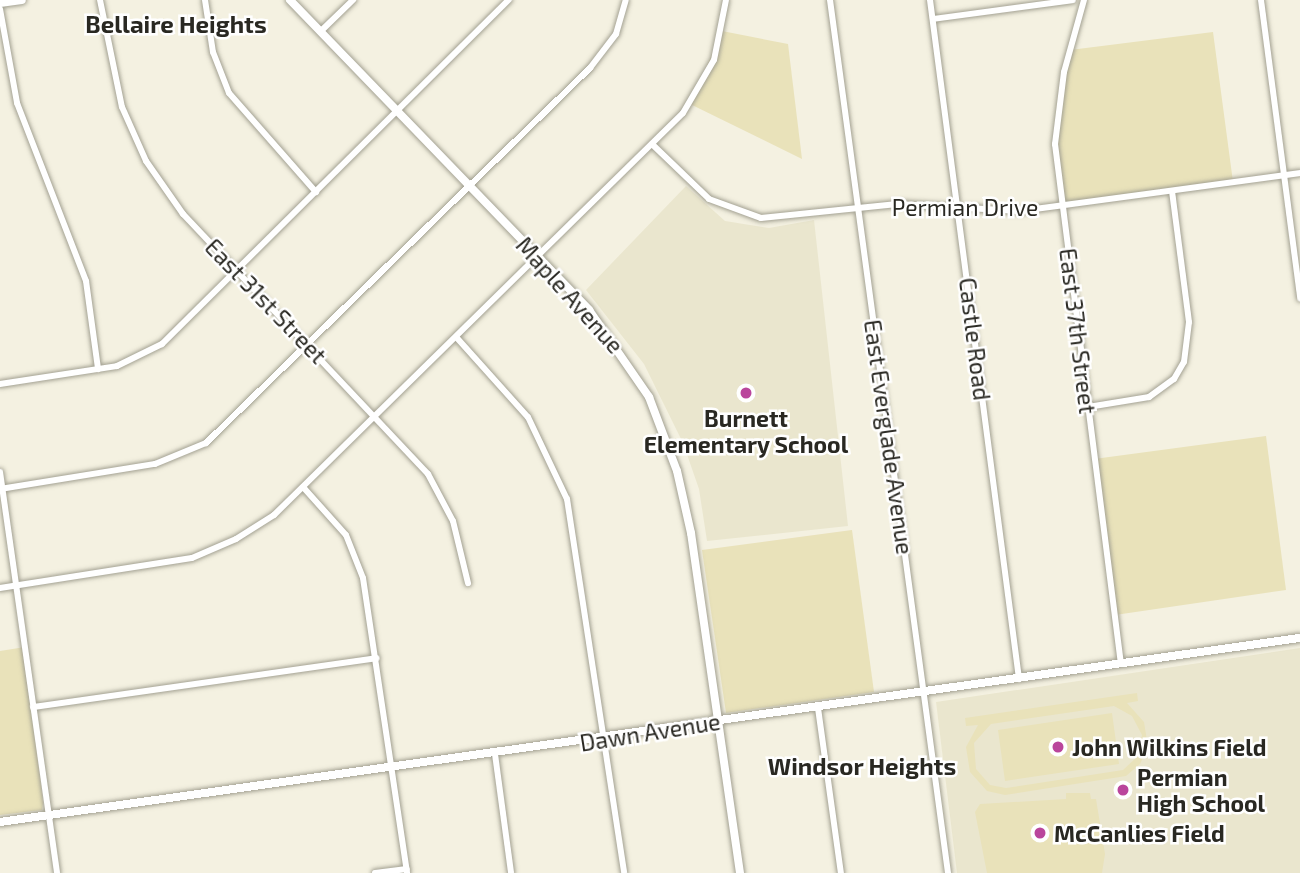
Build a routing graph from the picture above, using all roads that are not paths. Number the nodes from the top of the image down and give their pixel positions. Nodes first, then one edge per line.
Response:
1 (22, 0) edge
2 (100, 0) edge
3 (205, 0) edge
4 (290, 0) edge
5 (353, 0) edge
6 (509, 0) edge
7 (626, 0) edge
8 (726, 0) edge
9 (830, 0) edge
10 (930, 0) edge
11 (1073, 0) edge
12 (1084, 0) edge
13 (1261, 0) edge
14 (0, 4) edge
15 (0, 9) edge
16 (933, 19) junction
17 (321, 31) junction
18 (398, 112) junction
19 (654, 146) junction
20 (1300, 173) edge
21 (1284, 175) junction
22 (469, 187) junction
23 (1172, 191) junction
24 (316, 192) junction
25 (957, 206) junction
26 (1061, 206) junction
27 (858, 209) junction
28 (539, 258) junction
29 (236, 271) junction
30 (1300, 299) edge
31 (457, 338) junction
32 (307, 345) junction
33 (98, 369) junction
34 (0, 384) edge
35 (1087, 407) junction
36 (377, 416) junction
37 (0, 472) edge
38 (303, 487) junction
39 (1, 488) edge
40 (468, 583) dead end
41 (16, 586) junction
42 (0, 588) edge
43 (1300, 638) edge
44 (377, 658) junction
45 (1121, 664) junction
46 (1019, 679) junction
47 (923, 693) junction
48 (33, 707) junction
49 (818, 708) junction
50 (719, 721) junction
51 (604, 739) junction
52 (495, 754) junction
53 (393, 769) junction
54 (50, 816) junction
55 (0, 822) edge
56 (407, 871) edge
57 (57, 873) edge
58 (375, 873) edge
59 (511, 873) edge
60 (624, 873) edge
61 (740, 873) edge
62 (841, 873) edge
63 (948, 873) edge

1 - 14 street
2 - 29 street, East 31st Street
3 - 24 street
4 - 17 street, Maple Avenue
5 - 17 street
6 - 18 street
7 - 22 street
8 - 19 street
9 - 27 street, East Everglade Avenue
10 - 16 street, Castle Road
11 - 16 street
12 - 26 street, East 37th Street
13 - 21 street
15 - 33 street
16 - 25 street, Castle Road
17 - 18 street, Maple Avenue
18 - 22 street, Maple Avenue
18 - 24 street
19 - 27 street, Permian Drive
19 - 28 street
20 - 21 street, Permian Drive
21 - 23 street, Permian Drive
21 - 30 street
22 - 28 street, Maple Avenue
22 - 32 street
23 - 26 street, Permian Drive
23 - 35 street
24 - 29 street
25 - 26 street, Permian Drive
25 - 27 street, Permian Drive
25 - 46 street, Castle Road
26 - 35 street, East 37th Street
27 - 47 street, East Everglade Avenue
28 - 31 street
28 - 50 street, Maple Avenue
29 - 32 street, East 31st Street
29 - 33 street
31 - 36 street
31 - 51 street
32 - 36 street, East 31st Street
32 - 39 street
33 - 34 street
35 - 45 street, East 37th Street
36 - 38 street
36 - 40 street, East 31st Street
37 - 39 street
38 - 41 street
38 - 44 street
39 - 41 street
41 - 42 street
41 - 48 street
43 - 45 street, Dawn Avenue
44 - 48 street
44 - 53 street
45 - 46 street, Dawn Avenue
46 - 47 street, Dawn Avenue
47 - 49 street, Dawn Avenue
47 - 63 street, East Everglade Avenue
48 - 54 street
49 - 50 street, Dawn Avenue
49 - 62 street
50 - 51 street, Dawn Avenue
50 - 61 street, Maple Avenue
51 - 52 street, Dawn Avenue
51 - 60 street
52 - 53 street, Dawn Avenue
52 - 59 street
53 - 54 street, Dawn Avenue
53 - 56 street
54 - 55 street, Dawn Avenue
54 - 57 street
56 - 58 street

